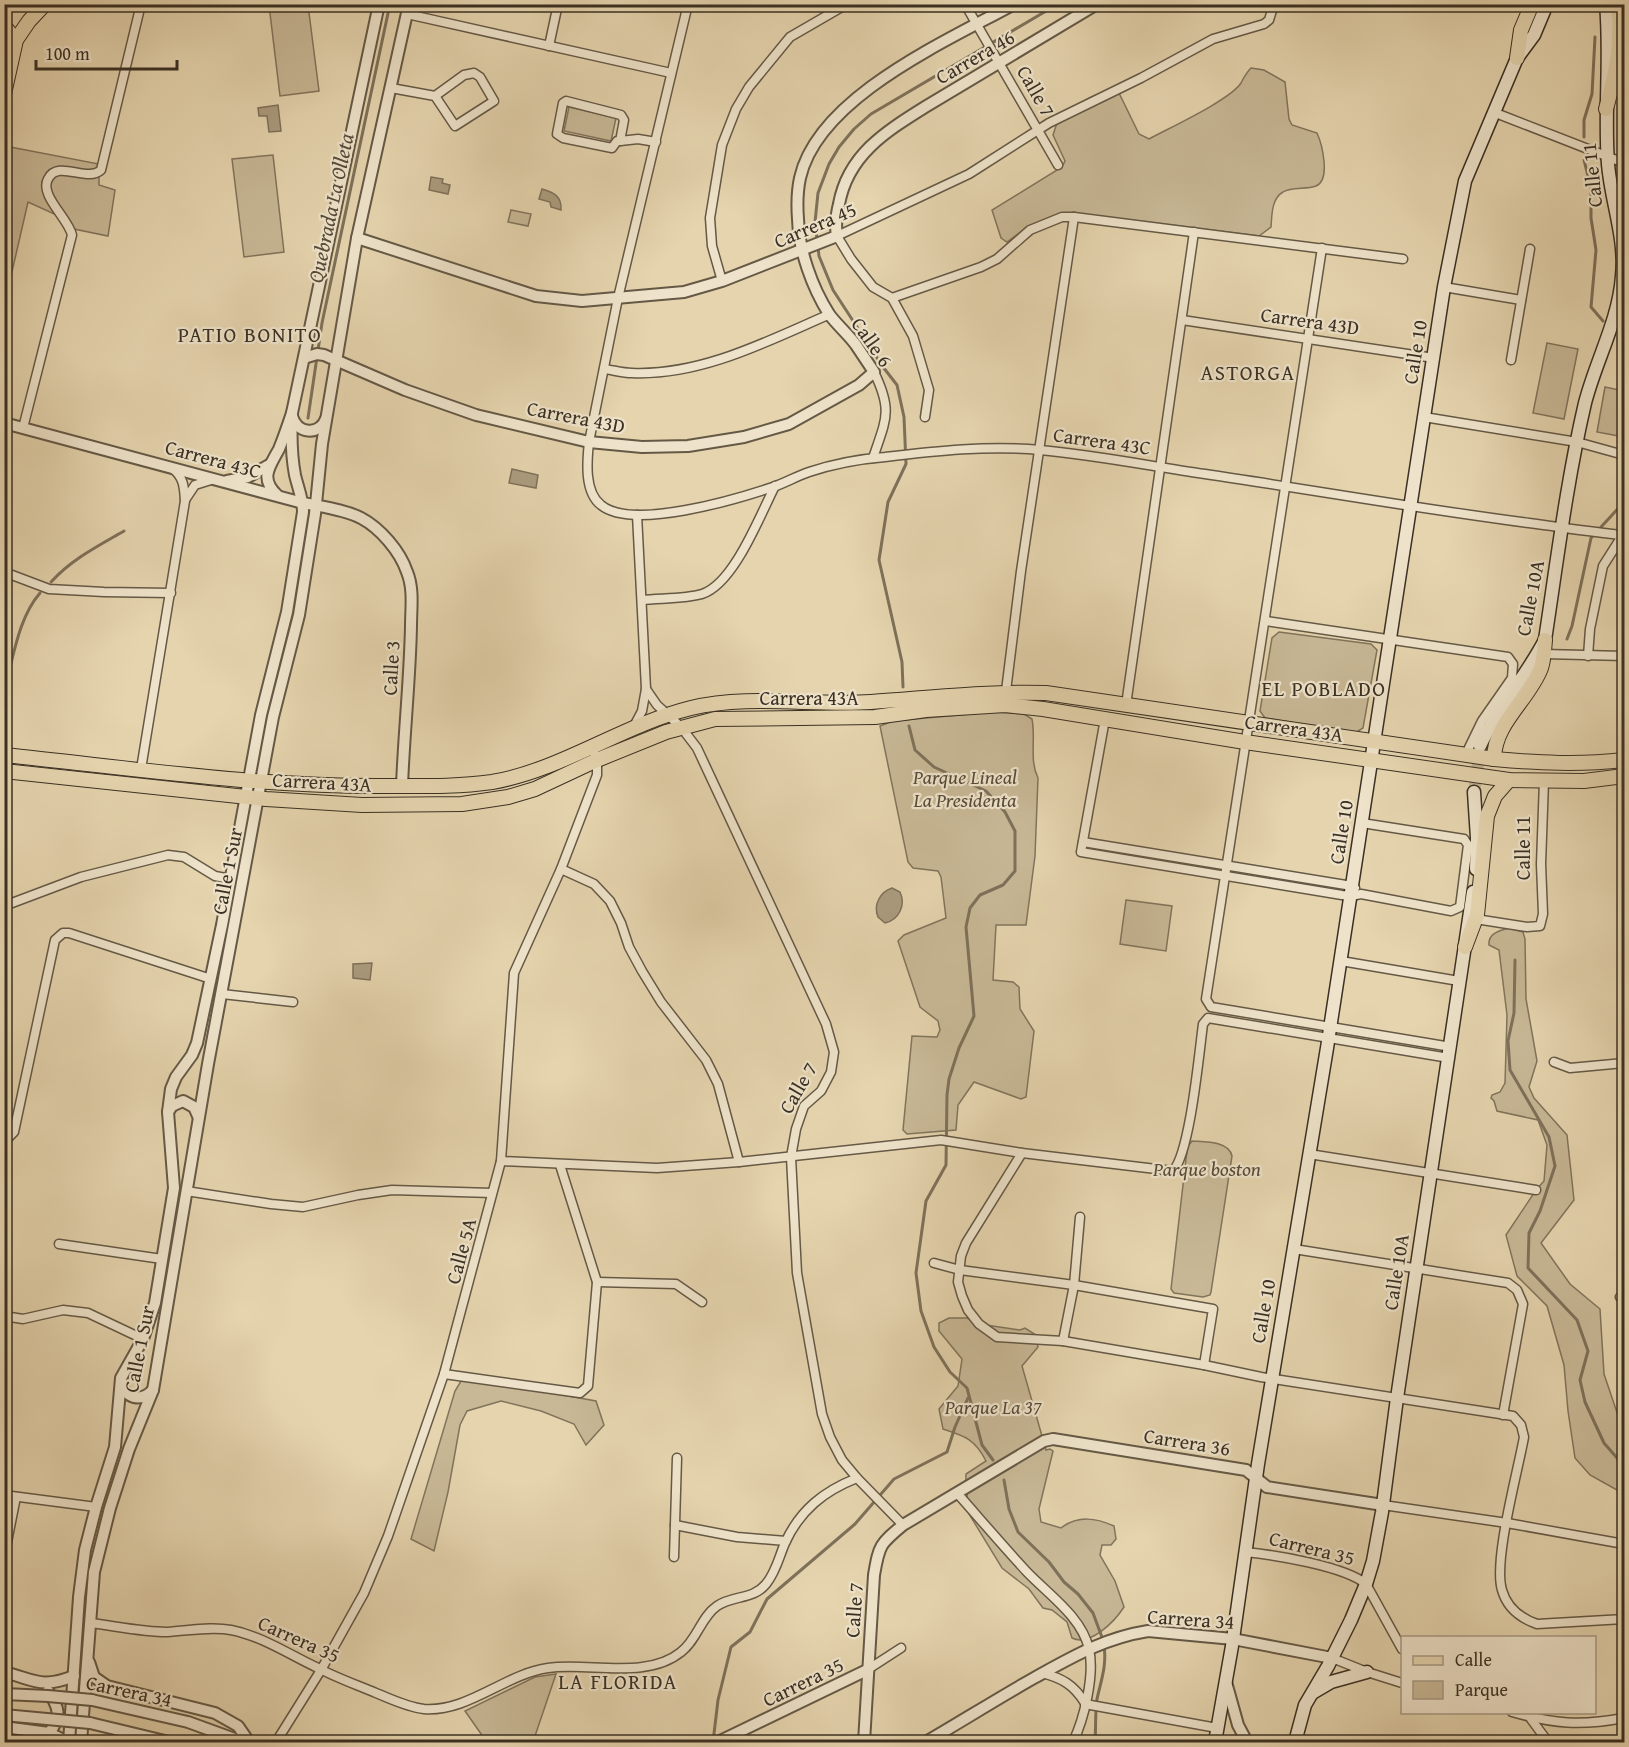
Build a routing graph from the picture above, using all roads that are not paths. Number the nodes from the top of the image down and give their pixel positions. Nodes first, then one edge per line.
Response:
1 (45, 4) edge
2 (141, 4) edge
3 (379, 4) edge
4 (558, 4) edge
5 (847, 4) edge
6 (965, 4) edge
7 (1014, 4) edge
8 (1097, 4) edge
9 (1274, 4) edge
10 (1532, 4) edge
11 (1547, 4) edge
12 (1606, 4) edge
13 (1619, 4) edge
14 (688, 5) edge
15 (408, 9) edge
16 (976, 25) junction
17 (4, 26) edge
18 (16, 40) junction
19 (549, 46) junction
20 (1517, 58) junction
21 (999, 64) junction
22 (671, 73) junction
23 (391, 88) junction
24 (4, 94) edge
25 (435, 96) junction
26 (1606, 109) junction
27 (1493, 112) junction
28 (1037, 130) junction
29 (620, 141) junction
30 (656, 142) junction
31 (1607, 156) junction
32 (1624, 163) edge
33 (1058, 165) dead end
34 (1074, 217) junction
35 (1194, 232) junction
36 (835, 237) junction
37 (357, 238) junction
38 (1322, 248) junction
39 (806, 249) junction
40 (1530, 249) dead end
41 (1402, 259) dead end
42 (1624, 275) edge
43 (722, 281) junction
44 (1444, 287) junction
45 (618, 298) junction
46 (892, 298) junction
47 (1521, 300) junction
48 (830, 314) junction
49 (1182, 320) junction
50 (1307, 339) junction
51 (304, 358) junction
52 (1434, 358) junction
53 (1511, 360) dead end
54 (337, 362) junction
55 (604, 369) junction
56 (874, 372) junction
57 (292, 413) junction
58 (327, 416) junction
59 (925, 417) dead end
60 (1424, 417) junction
61 (4, 423) edge
62 (23, 428) junction
63 (589, 442) junction
64 (1577, 442) junction
65 (1039, 450) junction
66 (1624, 455) edge
67 (873, 458) junction
68 (268, 465) junction
69 (170, 466) junction
70 (1161, 468) junction
71 (221, 480) junction
72 (775, 486) junction
73 (1286, 486) junction
74 (277, 496) junction
75 (185, 501) junction
76 (303, 502) junction
77 (316, 506) junction
78 (1409, 507) junction
79 (637, 515) junction
80 (1563, 527) junction
81 (1604, 533) junction
82 (1623, 534) edge
83 (1611, 553) junction
84 (399, 554) joint
85 (4, 572) edge
86 (171, 593) junction
87 (642, 600) junction
88 (1266, 621) junction
89 (1389, 639) junction
90 (1544, 647) junction
91 (1588, 656) junction
92 (1624, 656) edge
93 (646, 689) junction
94 (1006, 691) junction
95 (1126, 705) junction
96 (668, 715) junction
97 (1105, 719) junction
98 (1249, 722) junction
99 (681, 727) junction
100 (633, 729) junction
101 (1374, 741) junction
102 (1245, 742) junction
103 (592, 746) junction
104 (1480, 746) tunnel mouth
105 (4, 755) edge
106 (1465, 756) junction
107 (1371, 759) junction
108 (1494, 759) junction
109 (597, 760) junction
110 (1624, 760) edge
111 (141, 769) junction
112 (4, 771) edge
113 (1624, 776) edge
114 (1509, 780) junction
115 (1544, 781) junction
116 (255, 782) junction
117 (402, 786) junction
118 (1474, 792) tunnel mouth
119 (252, 798) junction
120 (1362, 823) junction
121 (1083, 842) junction
122 (1226, 864) junction
123 (561, 869) junction
124 (1224, 875) junction
125 (231, 879) junction
126 (1355, 892) junction
127 (4, 906) edge
128 (1477, 915) junction
129 (1465, 947) junction
130 (1341, 961) junction
131 (211, 979) junction
132 (1459, 981) junction
133 (222, 994) junction
134 (1206, 999) junction
135 (293, 1002) dead end
136 (1206, 1021) junction
137 (1330, 1033) junction
138 (1450, 1052) junction
139 (1554, 1062) dead end
140 (1624, 1063) edge
141 (168, 1112) junction
142 (198, 1118) junction
143 (4, 1142) edge
144 (1022, 1153) junction
145 (1309, 1154) junction
146 (791, 1157) junction
147 (501, 1161) junction
148 (739, 1162) junction
149 (560, 1165) junction
150 (1431, 1175) junction
151 (1536, 1190) dead end
152 (186, 1191) junction
153 (492, 1193) junction
154 (1080, 1216) dead end
155 (59, 1244) dead end
156 (1293, 1249) junction
157 (162, 1259) junction
158 (934, 1263) dead end
159 (1416, 1269) junction
160 (960, 1270) junction
161 (597, 1282) junction
162 (1074, 1284) junction
163 (702, 1302) dead end
164 (4, 1316) edge
165 (143, 1339) junction
166 (1063, 1341) junction
167 (1204, 1365) junction
168 (444, 1374) junction
169 (121, 1378) junction
170 (1272, 1378) junction
171 (153, 1390) junction
172 (1397, 1398) junction
173 (1503, 1415) junction
174 (677, 1458) dead end
175 (857, 1478) junction
176 (1256, 1479) junction
177 (957, 1493) junction
178 (4, 1495) edge
179 (16, 1497) junction
180 (1383, 1505) junction
181 (96, 1507) junction
182 (1507, 1523) junction
183 (675, 1525) junction
184 (903, 1525) junction
185 (786, 1541) junction
186 (1624, 1544) edge
187 (878, 1552) joint
188 (1245, 1552) junction
189 (4, 1557) edge
190 (674, 1557) dead end
191 (1366, 1584) junction
192 (1624, 1619) edge
193 (90, 1623) junction
194 (1233, 1639) junction
195 (1094, 1646) junction
196 (1401, 1647) edge
197 (901, 1648) dead end
198 (88, 1658) junction
199 (1332, 1658) junction
200 (321, 1670) junction
201 (867, 1670) junction
202 (4, 1672) edge
203 (1367, 1672) junction
204 (1042, 1674) junction
205 (74, 1676) junction
206 (1226, 1682) junction
207 (42, 1683) junction
208 (1401, 1683) edge
209 (4, 1694) edge
210 (1311, 1695) junction
211 (1090, 1704) junction
212 (1515, 1714) edge
213 (4, 1715) edge
214 (1624, 1718) edge
215 (1531, 1719) junction
216 (1553, 1722) junction
217 (4, 1727) edge
218 (1217, 1728) junction
219 (49, 1733) junction
220 (720, 1742) edge
221 (68, 1743) edge
222 (81, 1743) edge
223 (169, 1743) edge
224 (243, 1743) edge
225 (249, 1743) edge
226 (276, 1743) edge
227 (864, 1743) edge
228 (926, 1743) edge
229 (1073, 1743) edge
230 (1215, 1743) edge
231 (1247, 1743) edge
232 (1295, 1743) edge
233 (1550, 1743) edge

1 - 18 main road
2 - 62 street
3 - 51 street, Calle 1 Sur
4 - 19 street
5 - 43 street
6 - 16 street, Calle 7
7 - 16 street, Carrera 46
8 - 21 street, Carrera 46
9 - 28 street, Carrera 45
10 - 20 main road
11 - 20 main road, Calle 10
12 - 26 main road, Calle 11
13 - 26 main road
14 - 22 street
15 - 19 street
15 - 23 street, Calle 1 Sur
16 - 21 street, Calle 7
16 - 39 street, Carrera 46
17 - 18 main road
18 - 24 main road
19 - 22 street
20 - 27 main road, Calle 10
21 - 28 street, Calle 7
21 - 36 street, Carrera 46
22 - 30 street
23 - 25 street
23 - 37 street, Calle 1 Sur
25 - 25 street
26 - 31 main road, Calle 11
27 - 31 street
27 - 44 main road, Calle 10
28 - 33 street, Calle 7
28 - 36 street, Carrera 45
29 - 29 street
29 - 30 street
30 - 45 street
31 - 32 street
31 - 42 main road, Calle 11
34 - 35 street
34 - 46 street
34 - 65 street
35 - 38 street
35 - 49 street
36 - 39 street, Carrera 45
36 - 46 street, Calle 6
37 - 45 street, Carrera 45
37 - 54 street, Calle 1 Sur
38 - 41 street
38 - 50 street
39 - 43 street, Carrera 45
39 - 48 street, Calle 6
40 - 47 street
42 - 64 main road, Calle 11
43 - 45 street, Carrera 45
44 - 47 street
44 - 52 main road, Calle 10
45 - 55 street
46 - 59 street, Calle 6
47 - 53 street
48 - 55 street
48 - 56 street, Calle 6
49 - 50 street, Carrera 43D
49 - 70 street
50 - 52 street, Carrera 43D
50 - 73 street
51 - 54 street, Carrera 43D
51 - 57 street, Calle 1 Sur
52 - 60 main road, Calle 10
54 - 58 street, Calle 1 Sur
54 - 63 street, Carrera 43D
55 - 63 street
56 - 63 street, Carrera 43D
56 - 67 street, Calle 6
57 - 58 street
57 - 68 street, Calle 1 Sur
57 - 76 street, Calle 1 Sur
58 - 77 street, Calle 1 Sur
60 - 64 street
60 - 78 main road, Calle 10
61 - 62 street, Carrera 43C
62 - 69 street, Carrera 43C
63 - 79 street, Carrera 43C
64 - 66 street
64 - 80 main road, Calle 10A
65 - 67 street, Carrera 43C
65 - 70 street, Carrera 43C
65 - 94 street
67 - 72 street, Carrera 43C
68 - 71 street
68 - 74 street
69 - 71 street, Carrera 43C
69 - 75 street
70 - 73 street, Carrera 43C
70 - 95 street
71 - 74 street, Carrera 43C
71 - 75 street
72 - 79 street, Carrera 43C
72 - 87 street
73 - 78 street, Carrera 43C
73 - 88 street
74 - 76 street, Carrera 43C
75 - 86 street
76 - 77 street, Carrera 43C
76 - 116 street, Calle 1 Sur
77 - 84 street, Carrera 43C
77 - 116 street, Calle 1 Sur
78 - 80 street, Carrera 43C
78 - 89 main road, Calle 10
79 - 87 street
80 - 81 street, Carrera 43C
80 - 90 main road, Calle 10A
81 - 82 street, Carrera 43C
81 - 83 street
82 - 83 street
83 - 91 street
84 - 117 street, Calle 3
85 - 86 street
86 - 111 street
87 - 93 street
88 - 89 street
88 - 98 street
89 - 101 main road, Calle 10
89 - 106 street
90 - 91 street
90 - 104 main road, Calle 10A
90 - 108 main road
91 - 92 street
93 - 96 street
93 - 100 street
94 - 95 main road, Carrera 43A
94 - 96 main road, Carrera 43A
95 - 98 main road, Carrera 43A
96 - 99 street, Calle 7
96 - 100 main road, Carrera 43A
97 - 99 main road, Carrera 43A
97 - 102 main road, Carrera 43A
97 - 121 street
98 - 101 main road, Carrera 43A
98 - 102 street
99 - 109 main road, Carrera 43A
99 - 146 street, Calle 7
100 - 103 main road, Carrera 43A
101 - 106 main road, Carrera 43A
101 - 107 main road, Calle 10
102 - 107 main road, Carrera 43A
102 - 122 street
103 - 109 street
103 - 117 main road, Carrera 43A
105 - 111 main road, Carrera 43A
106 - 108 main road, Carrera 43A
107 - 114 main road, Carrera 43A
107 - 120 main road, Calle 10
108 - 110 main road, Carrera 43A
109 - 119 main road, Carrera 43A
109 - 123 street, Calle 5A
111 - 116 main road, Carrera 43A
112 - 119 main road, Carrera 43A
113 - 115 main road, Carrera 43A
114 - 115 main road, Carrera 43A
114 - 128 main road
115 - 128 street, Calle 11
116 - 117 main road, Carrera 43A
116 - 119 street, Calle 1 Sur
118 - 129 main road, Calle 10A
119 - 125 street, Calle 1 Sur
119 - 133 street, Calle 1 Sur
120 - 126 main road, Calle 10
120 - 126 street
121 - 122 street
121 - 124 street
122 - 124 street
122 - 126 street
123 - 147 street, Calle 5A
123 - 148 street
124 - 126 street
124 - 134 street
125 - 127 street
125 - 131 street, Calle 1 Sur
126 - 130 main road, Calle 10
128 - 129 main road
129 - 132 main road, Calle 10A
130 - 132 street
130 - 137 main road, Calle 10
131 - 141 street, Calle 1 Sur
131 - 143 street
132 - 138 main road, Calle 10A
133 - 135 street
133 - 142 street, Calle 1 Sur
134 - 136 street
134 - 137 street
136 - 137 street
136 - 144 street
137 - 138 street
137 - 145 main road, Calle 10
138 - 150 main road, Calle 10A
139 - 140 street
141 - 142 street
141 - 157 street, Calle 1 Sur
142 - 152 street, Calle 1 Sur
144 - 146 street
144 - 160 street
145 - 150 street
145 - 156 main road, Calle 10
146 - 148 street
146 - 175 street, Calle 7
147 - 149 street
147 - 153 street, Calle 5A
148 - 149 street
149 - 161 street
150 - 151 street
150 - 159 main road, Calle 10A
152 - 153 street
152 - 171 street, Calle 1 Sur
153 - 168 street, Calle 5A
154 - 162 street
155 - 157 street
156 - 159 street
156 - 170 main road, Calle 10
157 - 165 street, Calle 1 Sur
158 - 160 street
159 - 172 main road, Calle 10A
159 - 173 street
160 - 162 street
160 - 166 street
161 - 163 street
161 - 168 street
162 - 166 street
162 - 167 street
164 - 165 street
165 - 169 street, Calle 1 Sur
166 - 167 street
167 - 170 street
168 - 200 street, Calle 5A
169 - 171 street
169 - 181 street, Calle 1 Sur
170 - 172 street
170 - 176 main road, Calle 10
171 - 193 street, Calle 1 Sur
172 - 173 street
172 - 180 main road, Calle 10A
173 - 182 street
174 - 183 street
175 - 184 street, Calle 7
175 - 185 street, Carrera 35
176 - 177 street, Carrera 36
176 - 180 street, Carrera 36
176 - 188 main road, Calle 10
177 - 184 street, Carrera 36
177 - 195 street
178 - 179 street
179 - 181 street
179 - 189 street
180 - 182 street, Carrera 36
180 - 191 main road, Calle 10A
181 - 205 street, Calle 1 Sur
182 - 186 street, Carrera 36
182 - 192 street
183 - 185 street
183 - 190 street
184 - 187 street, Carrera 36
185 - 200 street, Carrera 35
187 - 201 street, Calle 7
188 - 191 street, Carrera 35
188 - 194 main road, Calle 10
191 - 196 street, Carrera 35
191 - 199 main road, Calle 10A
193 - 198 street, Calle 1 Sur
193 - 200 street, Carrera 35
194 - 195 street, Carrera 34
194 - 199 street, Carrera 34
194 - 206 main road, Calle 10
195 - 204 street, Carrera 34
195 - 211 street
197 - 201 street, Carrera 35
198 - 222 street, Calle 1 Sur
198 - 225 street
199 - 203 street, Carrera 34
199 - 210 main road, Calle 10A
200 - 226 street, Calle 5A
201 - 220 street, Carrera 35
201 - 227 street, Calle 7
202 - 207 street
203 - 208 street, Carrera 34
203 - 210 main road
204 - 211 street
204 - 228 street, Carrera 34
205 - 207 street
205 - 221 street, Calle 1 Sur
206 - 218 main road, Calle 10
206 - 231 street, Calle 10
207 - 219 street
209 - 224 street, Carrera 34, bridge
210 - 232 main road, Calle 10A
211 - 218 street
211 - 229 street
212 - 215 street
213 - 223 street, Carrera 34, bridge
214 - 216 street
215 - 216 street
215 - 233 street
216 - 233 street
217 - 219 street
218 - 230 main road, Calle 10
219 - 221 street

